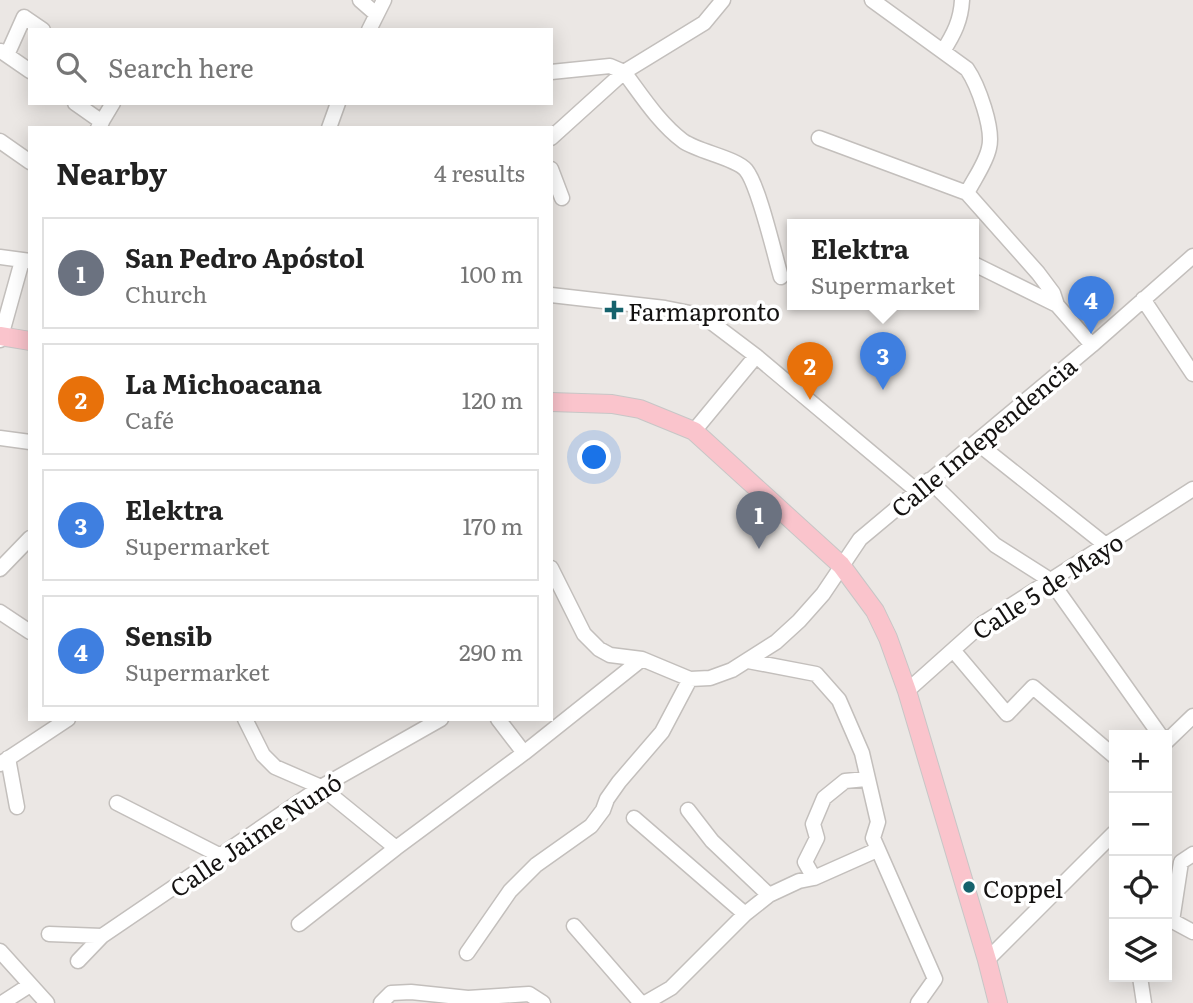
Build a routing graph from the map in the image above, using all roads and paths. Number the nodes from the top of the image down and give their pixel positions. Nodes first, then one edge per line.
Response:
1 (360, 0) edge
2 (384, 0) edge
3 (872, 0) edge
4 (962, 0) edge
5 (720, 4) edge
6 (376, 14) junction
7 (40, 28) edge
8 (370, 28) edge
9 (943, 51) junction
10 (4, 52) edge
11 (28, 70) edge
12 (553, 72) edge
13 (624, 72) junction
14 (77, 105) edge
15 (112, 105) edge
16 (337, 105) edge
17 (100, 125) edge
18 (330, 126) edge
19 (553, 136) edge
20 (819, 138) dead end
21 (0, 141) edge
22 (28, 161) edge
23 (553, 174) edge
24 (967, 193) junction
25 (562, 198) dead end
26 (1193, 256) edge
27 (0, 257) edge
28 (26, 261) edge
29 (979, 266) edge
30 (781, 277) dead end
31 (553, 295) edge
32 (1143, 299) junction
33 (1056, 305) junction
34 (0, 338) edge
35 (28, 341) edge
36 (1092, 345) junction
37 (756, 356) junction
38 (1193, 374) edge
39 (553, 402) edge
40 (694, 431) junction
41 (0, 438) edge
42 (28, 442) edge
43 (976, 442) junction
44 (929, 481) junction
45 (1193, 489) edge
46 (916, 491) junction
47 (28, 540) edge
48 (1107, 546) junction
49 (841, 565) junction
50 (0, 569) edge
51 (553, 572) edge
52 (1051, 580) junction
53 (0, 612) edge
54 (28, 631) edge
55 (953, 650) junction
56 (642, 659) junction
57 (748, 661) junction
58 (690, 679) junction
59 (906, 691) junction
60 (1193, 716) edge
61 (65, 721) edge
62 (246, 721) edge
63 (438, 721) edge
64 (500, 721) edge
65 (1156, 730) edge
66 (1172, 736) edge
67 (1109, 752) edge
68 (524, 753) junction
69 (4, 761) edge
70 (866, 779) junction
71 (321, 788) junction
72 (117, 803) dead end
73 (17, 807) dead end
74 (688, 810) dead end
75 (634, 818) dead end
76 (1109, 838) edge
77 (396, 848) junction
78 (877, 849) junction
79 (1193, 854) edge
80 (221, 856) junction
81 (814, 878) junction
82 (769, 895) junction
83 (1172, 905) edge
84 (745, 914) junction
85 (1172, 921) edge
86 (299, 924) dead end
87 (574, 926) dead end
88 (1193, 932) edge
89 (49, 934) dead end
90 (102, 936) junction
91 (0, 951) edge
92 (467, 953) dead end
93 (988, 960) junction
94 (78, 961) dead end
95 (1141, 982) edge
96 (30, 985) junction
97 (440, 999) edge
98 (2, 1003) edge
99 (47, 1003) edge
100 (381, 1003) edge
101 (542, 1003) edge
102 (643, 1003) edge
103 (918, 1003) edge
104 (998, 1003) edge
105 (1144, 1003) edge

1 - 6 street
2 - 6 street
3 - 9 street
4 - 9 street
5 - 13 street
6 - 8 street
7 - 10 street
9 - 24 street
10 - 11 street
12 - 13 street
13 - 19 street
13 - 30 street
14 - 17 street
15 - 17 street
16 - 18 street
20 - 24 street
21 - 22 street
23 - 25 street
24 - 33 street
26 - 32 street, Calle Independencia
27 - 28 street
28 - 34 street
29 - 33 street
31 - 37 street
32 - 36 street, Calle Independencia
32 - 38 street
33 - 36 street
34 - 35 main road
36 - 43 street, Calle Independencia
37 - 40 street
37 - 46 street
39 - 40 main road
40 - 49 main road
41 - 42 street
43 - 44 street, Calle Independencia
43 - 48 street
44 - 46 street, Calle Independencia
44 - 52 street
45 - 48 street, Calle 5 de Mayo
46 - 49 street, Calle Independencia
47 - 50 street
48 - 52 street, Calle 5 de Mayo
49 - 57 street, Calle Independencia
49 - 59 main road
51 - 56 street
52 - 55 street, Calle 5 de Mayo
52 - 65 street
53 - 54 street
55 - 59 street, Calle 5 de Mayo
55 - 67 street
56 - 58 street
56 - 68 street
57 - 58 street, Calle Independencia
57 - 70 street
58 - 92 street
59 - 93 main road
60 - 66 street
61 - 69 street
62 - 71 street
63 - 71 street, Calle Jaime Nunó
64 - 68 street
68 - 77 street
69 - 73 street
70 - 78 street
70 - 81 street
71 - 77 street
71 - 80 street, Calle Jaime Nunó
72 - 80 street
74 - 82 street
75 - 84 street
76 - 93 street
77 - 86 street
78 - 81 street
78 - 103 street
79 - 83 street
80 - 90 street, Calle Jaime Nunó
81 - 82 street
82 - 84 street
84 - 102 street
85 - 88 street
87 - 102 street
89 - 90 street
90 - 94 street, Calle Jaime Nunó
91 - 96 street
93 - 104 main road
95 - 105 street
96 - 98 street
96 - 99 street
97 - 100 street
97 - 101 street

